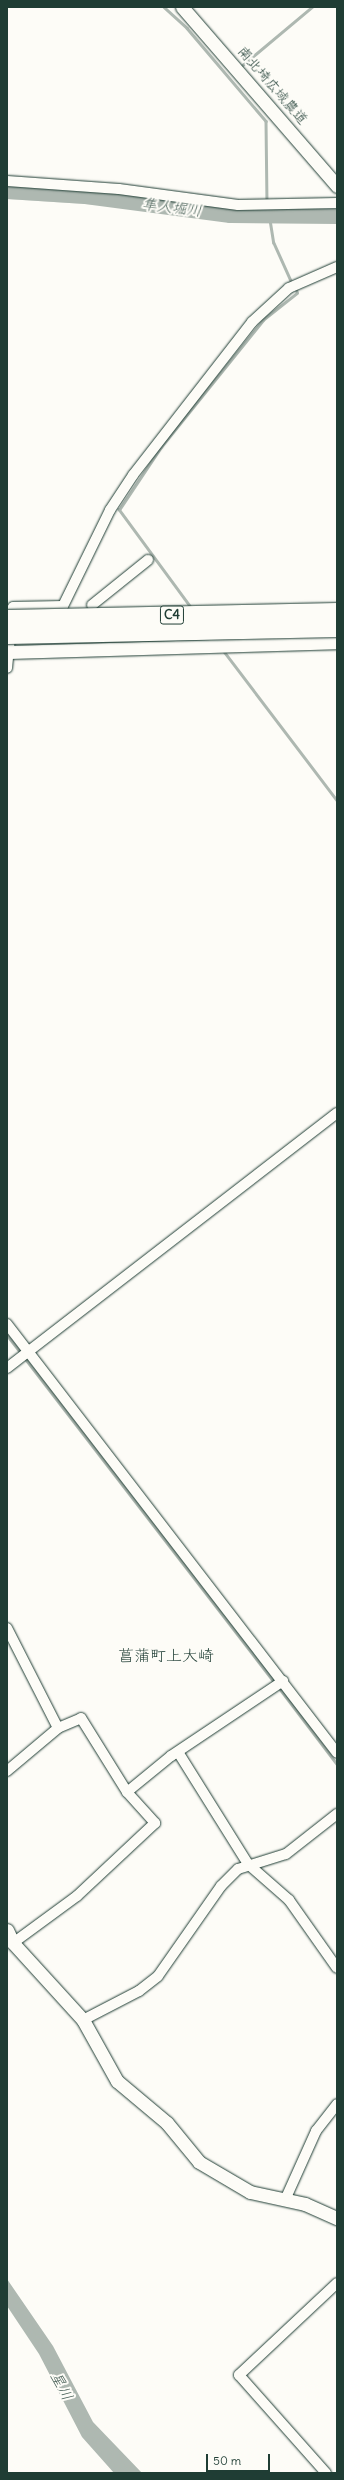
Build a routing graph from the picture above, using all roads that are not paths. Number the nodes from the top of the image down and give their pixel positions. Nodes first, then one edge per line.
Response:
1 (182, 7) edge
2 (7, 181) edge
3 (337, 186) edge
4 (337, 203) edge
5 (337, 267) edge
6 (148, 560) dead end
7 (92, 605) dead end
8 (337, 612) edge
9 (7, 619) edge
10 (337, 626) edge
11 (337, 642) edge
12 (8, 646) edge
13 (7, 668) edge
14 (337, 1113) edge
15 (7, 1324) edge
16 (28, 1351) junction
17 (7, 1368) edge
18 (7, 1628) edge
19 (283, 1682) junction
20 (58, 1728) junction
21 (178, 1752) junction
22 (337, 1753) edge
23 (7, 1771) edge
24 (127, 1792) junction
25 (337, 1814) edge
26 (248, 1864) junction
27 (7, 1930) edge
28 (13, 1943) junction
29 (337, 1968) edge
30 (83, 2020) junction
31 (337, 2104) edge
32 (285, 2200) junction
33 (337, 2218) edge
34 (337, 2284) edge
35 (326, 2473) edge

1 - 3 street, 南北埼広域農道
2 - 4 street
5 - 12 street
6 - 7 street
8 - 9 highway, C4, bridge
10 - 12 highway, C4, bridge
11 - 12 street
12 - 13 street
14 - 16 street
15 - 16 street
16 - 17 street
16 - 19 street
18 - 20 street
19 - 21 street
19 - 22 street
20 - 23 street
20 - 24 street
21 - 24 street
21 - 26 street
24 - 28 street
25 - 26 street
26 - 29 street
26 - 30 street
27 - 28 street
28 - 30 street
30 - 32 street
31 - 32 street
32 - 33 street
34 - 35 street

